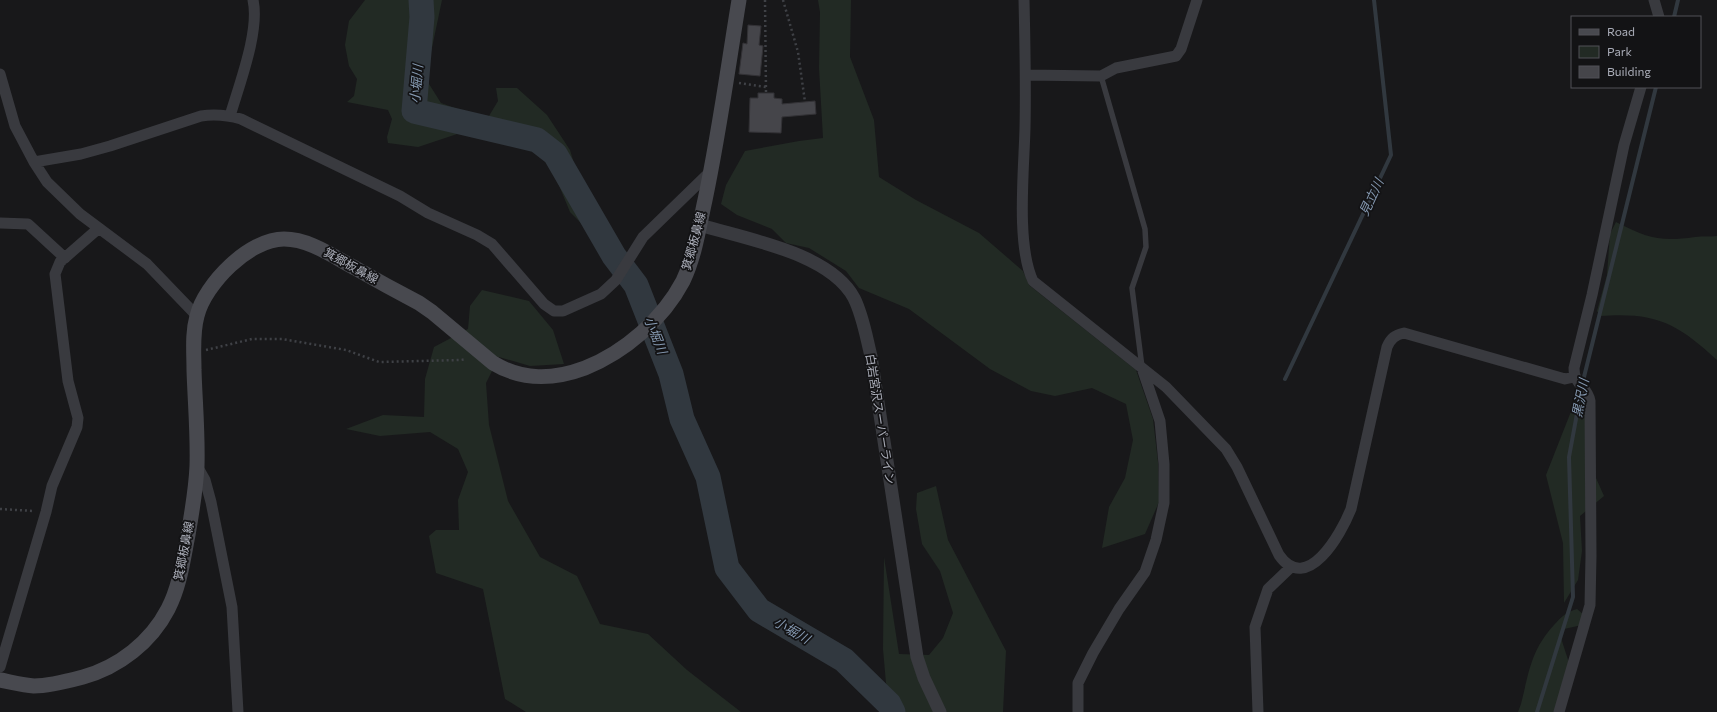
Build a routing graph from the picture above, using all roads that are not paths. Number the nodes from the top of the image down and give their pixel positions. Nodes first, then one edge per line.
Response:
1 (253, 0) edge
2 (739, 0) edge
3 (1024, 0) edge
4 (1197, 0) edge
5 (1654, 0) edge
6 (1659, 16) edge
7 (0, 74) edge
8 (1026, 75) junction
9 (1101, 76) junction
10 (1641, 88) edge
11 (230, 116) junction
12 (34, 162) junction
13 (711, 171) junction
14 (0, 223) edge
15 (700, 225) junction
16 (100, 228) junction
17 (65, 258) junction
18 (197, 316) junction
19 (1142, 368) junction
20 (1574, 377) junction
21 (197, 466) junction
22 (1291, 567) junction
23 (0, 667) edge
24 (0, 680) edge
25 (238, 712) edge
26 (940, 712) edge
27 (1078, 712) edge
28 (1258, 712) edge
29 (1559, 712) edge

1 - 11 street
2 - 13 main road, 箕郷板鼻線
3 - 8 street
4 - 9 street
5 - 6 street
7 - 12 street
8 - 9 street
8 - 19 street
9 - 19 lane
10 - 20 street
11 - 12 street
11 - 13 street
12 - 16 street
13 - 15 main road, 箕郷板鼻線
14 - 17 street
15 - 18 main road, 箕郷板鼻線
15 - 26 street, 白岩宮沢スーパーライン
16 - 17 street
16 - 18 street
17 - 23 street
18 - 21 main road, 箕郷板鼻線
19 - 22 street
19 - 27 street
20 - 22 street
20 - 29 street
21 - 24 main road, 箕郷板鼻線
21 - 25 street
22 - 28 street

